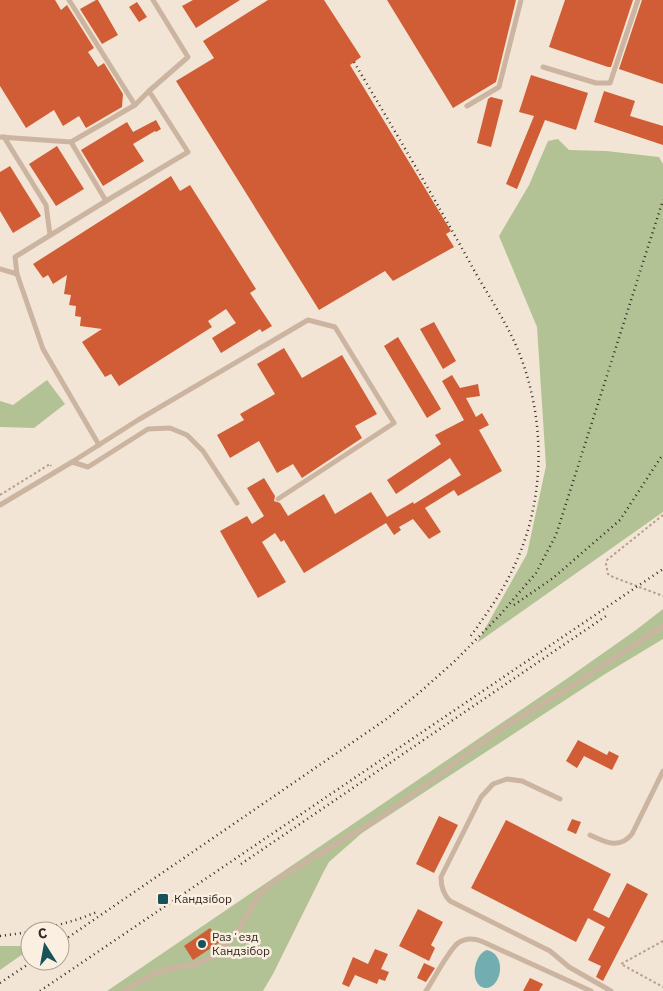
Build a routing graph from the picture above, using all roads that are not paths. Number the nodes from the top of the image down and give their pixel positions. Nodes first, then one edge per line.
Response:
1 (69, 0) edge
2 (153, 0) edge
3 (521, 0) edge
4 (638, 0) edge
5 (543, 67) dead end
6 (149, 91) junction
7 (135, 105) junction
8 (467, 106) dead end
9 (2, 137) edge
10 (71, 142) junction
11 (106, 201) junction
12 (50, 235) junction
13 (0, 269) edge
14 (17, 274) junction
15 (98, 445) junction
16 (72, 462) junction
17 (278, 499) dead end
18 (237, 503) dead end
19 (0, 505) edge
20 (663, 626) edge
21 (663, 771) edge
22 (560, 799) dead end
23 (590, 835) dead end
24 (124, 991) edge
25 (426, 991) edge
26 (591, 991) edge
27 (611, 991) edge

1 - 7 lane
2 - 6 lane
3 - 8 lane
4 - 5 lane
6 - 7 lane
6 - 11 lane
7 - 10 lane
9 - 10 lane
9 - 12 lane
10 - 11 lane
11 - 12 lane
12 - 14 lane
13 - 14 lane
14 - 15 lane
15 - 16 lane
15 - 17 lane
16 - 18 lane
16 - 19 lane
20 - 24 lane
21 - 23 lane
22 - 27 lane
25 - 26 lane

